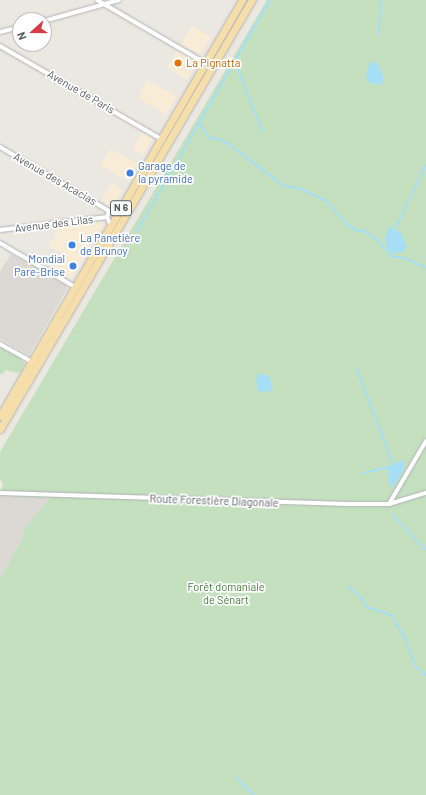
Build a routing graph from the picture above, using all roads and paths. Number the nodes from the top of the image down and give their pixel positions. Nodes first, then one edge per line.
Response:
1 (97, 0) edge
2 (119, 0) edge
3 (242, 0) edge
4 (252, 0) edge
5 (104, 4) junction
6 (52, 18) edge
7 (12, 29) edge
8 (0, 32) edge
9 (0, 46) edge
10 (206, 62) junction
11 (161, 139) junction
12 (0, 147) edge
13 (109, 211) junction
14 (119, 211) junction
15 (107, 217) junction
16 (111, 226) junction
17 (0, 230) edge
18 (0, 243) edge
19 (75, 287) junction
20 (0, 344) edge
21 (32, 362) junction
22 (0, 416) edge
23 (0, 429) edge
24 (426, 441) edge
25 (1, 491) edge
26 (426, 493) edge
27 (389, 504) junction

1 - 5 street
2 - 5 street
3 - 10 main road, N 6
4 - 23 main road, N 6
5 - 6 street
5 - 10 street
7 - 8 street
9 - 11 street, Avenue de Paris
10 - 11 main road, N 6
11 - 14 main road, N 6
12 - 13 street, Avenue des Acacias
13 - 14 street
13 - 15 street
14 - 16 main road, N 6
15 - 16 street
15 - 17 street, Avenue des Lilas
16 - 19 main road, N 6
18 - 19 street
19 - 21 main road, N 6
20 - 21 street
21 - 22 main road, N 6
24 - 27 street
25 - 27 street, Route Forestière Diagonale
26 - 27 street, Route Forestière Diagonale

